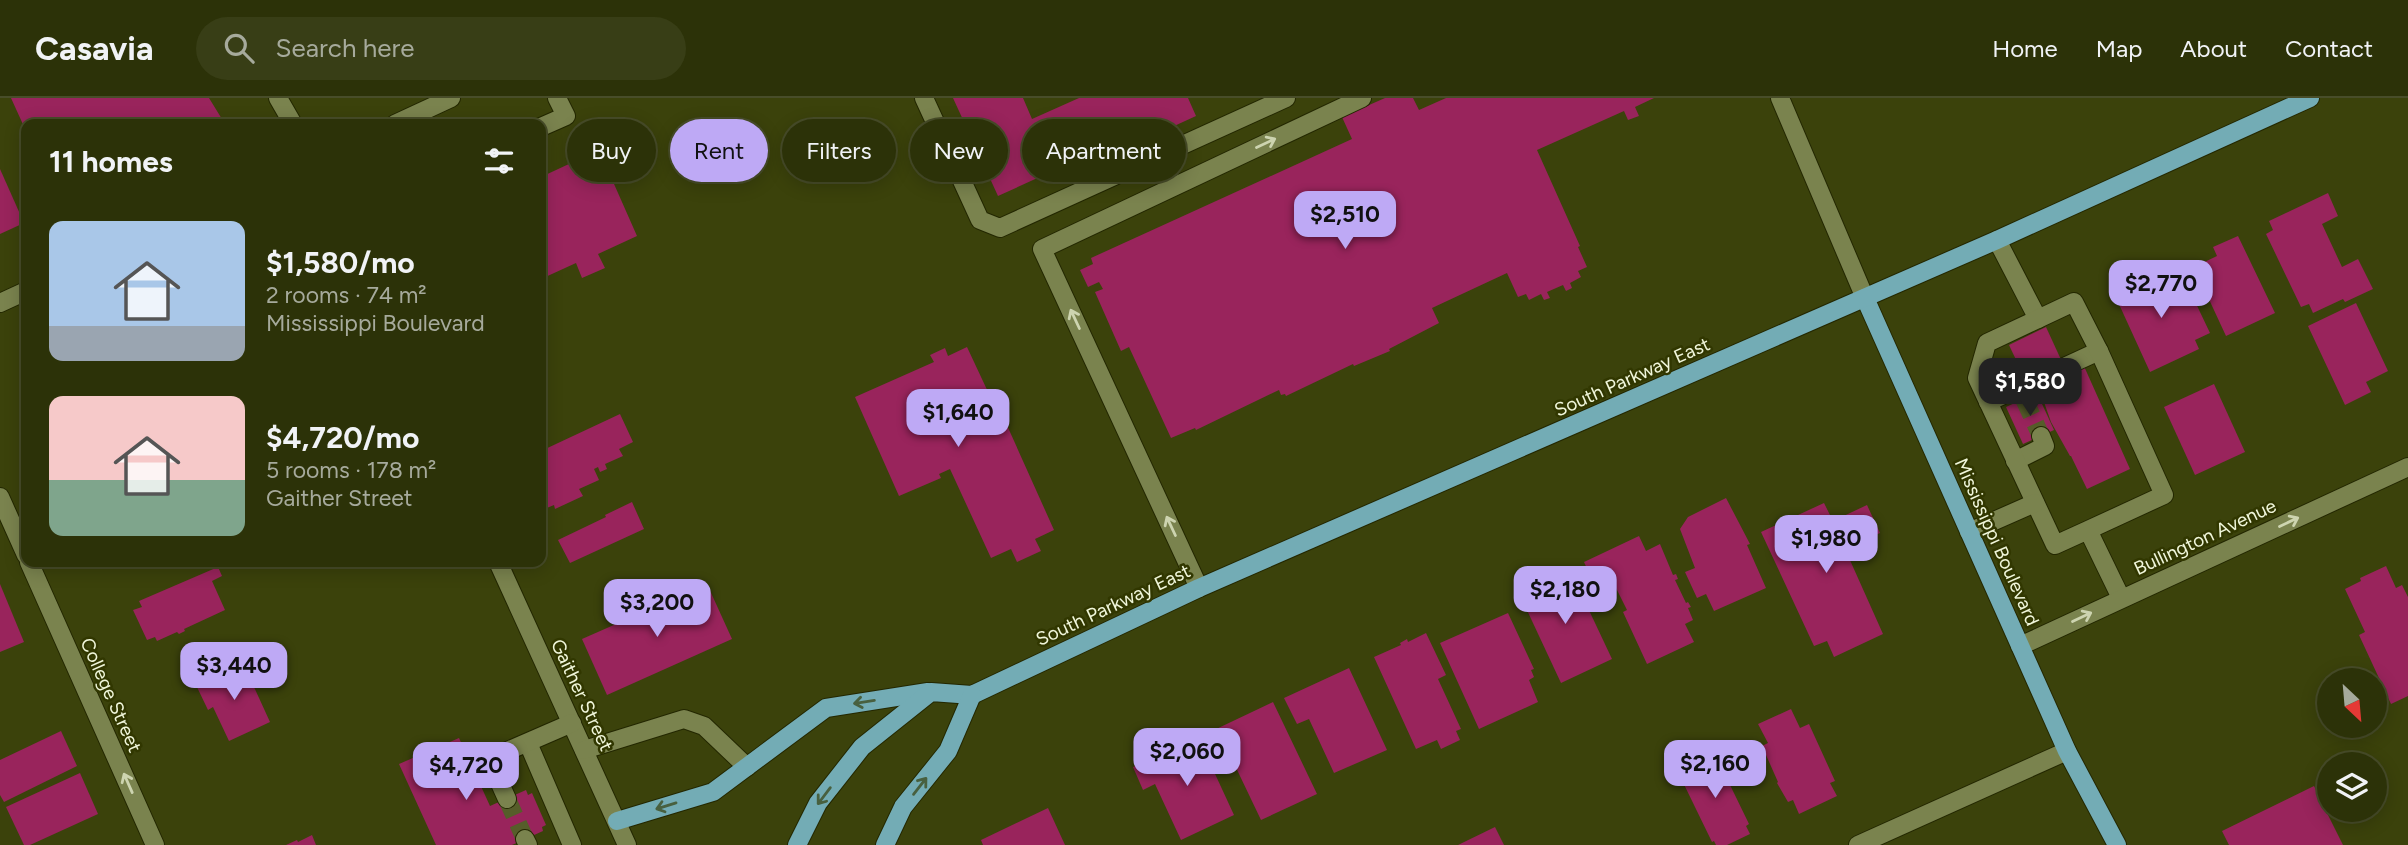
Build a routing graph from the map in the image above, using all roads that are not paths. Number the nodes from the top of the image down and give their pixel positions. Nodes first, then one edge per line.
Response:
1 (278, 98) edge
2 (451, 98) edge
3 (557, 98) edge
4 (924, 98) edge
5 (1286, 98) edge
6 (1362, 98) edge
7 (1780, 98) edge
8 (2310, 98) edge
9 (290, 119) edge
10 (406, 119) edge
11 (546, 125) edge
12 (1997, 240) junction
13 (21, 293) edge
14 (1865, 298) junction
15 (0, 303) edge
16 (2038, 319) junction
17 (2099, 351) junction
18 (1988, 402) junction
19 (2041, 436) dead end
20 (2015, 461) junction
21 (2408, 467) edge
22 (0, 497) edge
23 (2035, 503) junction
24 (2088, 530) junction
25 (1969, 532) junction
26 (21, 544) edge
27 (31, 567) edge
28 (500, 567) edge
29 (1199, 588) junction
30 (2122, 598) junction
31 (2020, 646) junction
32 (931, 692) junction
33 (972, 695) junction
34 (572, 723) junction
35 (528, 743) junction
36 (584, 750) junction
37 (2067, 751) junction
38 (747, 767) junction
39 (507, 799) tunnel mouth
40 (617, 821) junction
41 (621, 843) edge
42 (156, 845) edge
43 (572, 845) edge
44 (797, 845) edge
45 (886, 845) edge
46 (1858, 845) edge
47 (2118, 845) edge

1 - 9 street
2 - 10 street
3 - 11 street
4 - 5 street
29 -> 6 street
7 - 14 street, Mississippi Boulevard
8 - 12 main road, South Parkway East
12 - 14 main road, South Parkway East
12 - 16 street
13 - 15 street
14 - 25 main road, Mississippi Boulevard
14 - 29 main road, South Parkway East
16 - 17 street
16 - 18 street
17 - 18 street
17 - 24 street
18 - 20 street
19 - 20 street
20 - 23 street
30 -> 21 street, Bullington Avenue
22 - 26 street
23 - 24 street
23 - 25 street
24 - 30 street
25 - 31 main road, Mississippi Boulevard
42 -> 27 street, College Street
28 - 34 street, Gaither Street
29 - 33 main road, South Parkway East
31 -> 30 street, Bullington Avenue
31 - 37 main road, Mississippi Boulevard
32 - 33 main road, South Parkway East
32 -> 38 main road, South Parkway East
32 -> 44 main road
45 -> 33 main road
34 - 35 street
34 - 36 street, Gaither Street
35 - 39 street
35 - 43 street
36 - 38 street
36 - 40 street, Gaither Street
37 - 46 street
37 - 47 main road, Mississippi Boulevard
38 -> 40 main road, South Parkway East
40 - 41 street, Gaither Street

